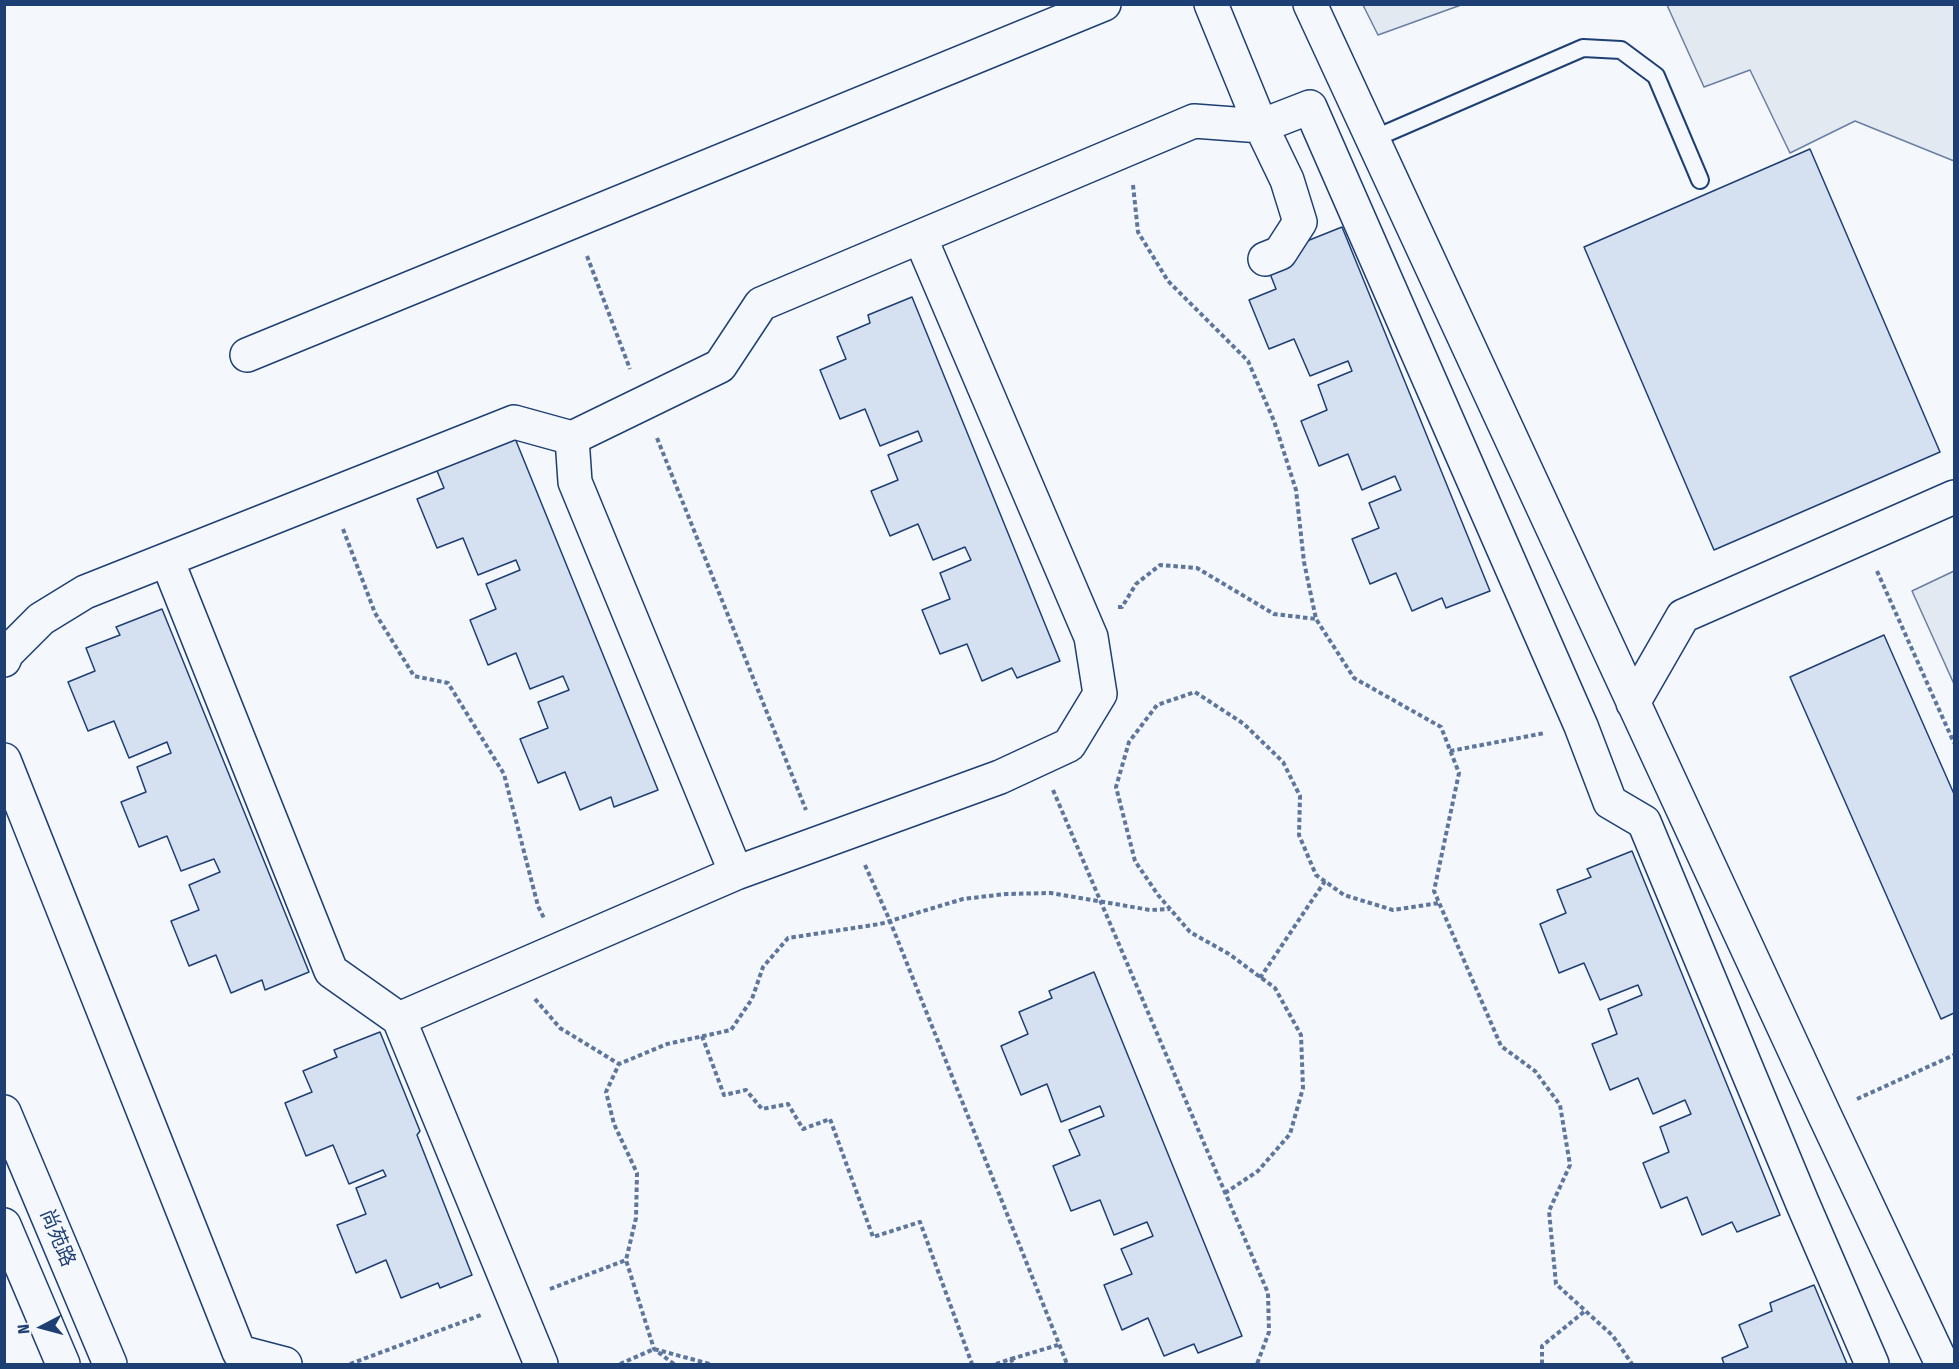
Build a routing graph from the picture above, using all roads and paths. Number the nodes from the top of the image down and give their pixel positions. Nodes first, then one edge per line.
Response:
1 (1104, 4) edge
2 (1211, 4) edge
3 (1310, 4) edge
4 (1260, 126) junction
5 (1373, 140) junction
6 (1130, 149) junction
7 (1700, 180) dead end
8 (574, 221) junction
9 (920, 237) junction
10 (1265, 259) dead end
11 (247, 355) dead end
12 (643, 404) junction
13 (572, 438) junction
14 (329, 495) junction
15 (1954, 497) edge
16 (1861, 538) junction
17 (167, 560) junction
18 (1079, 609) junction
19 (1316, 619) junction
20 (4, 660) edge
21 (1633, 703) junction
22 (1581, 726) junction
23 (1954, 743) edge
24 (1450, 751) junction
25 (1040, 759) junction
26 (4, 760) edge
27 (850, 831) junction
28 (819, 843) junction
29 (736, 873) junction
30 (1325, 881) junction
31 (1101, 902) junction
32 (1439, 903) junction
33 (1170, 909) junction
34 (890, 921) junction
35 (559, 949) junction
36 (520, 966) junction
37 (1260, 978) junction
38 (399, 1019) junction
39 (702, 1036) junction
40 (1954, 1055) edge
41 (619, 1064) junction
42 (4, 1112) edge
43 (1824, 1114) junction
44 (1225, 1193) junction
45 (4, 1225) edge
46 (1585, 1311) junction
47 (1058, 1345) junction
48 (654, 1349) junction
49 (1011, 1359) junction
50 (63, 1365) edge
51 (110, 1365) edge
52 (285, 1365) edge
53 (541, 1365) edge
54 (620, 1365) edge
55 (674, 1365) edge
56 (710, 1365) edge
57 (972, 1365) edge
58 (996, 1365) edge
59 (1013, 1365) edge
60 (1067, 1365) edge
61 (1257, 1365) edge
62 (1542, 1365) edge
63 (1632, 1365) edge
64 (1872, 1365) edge
65 (1942, 1365) edge

1 - 8 street
2 - 4 street
3 - 5 street
4 - 6 street
4 - 10 street
4 - 22 street
5 - 7 lane
5 - 21 street
6 - 9 street
6 - 19 path
8 - 11 street
8 - 12 path
9 - 12 street
9 - 18 street
12 - 13 street
12 - 28 path
13 - 14 street
13 - 29 street
14 - 17 street
14 - 35 path
15 - 16 street
16 - 21 street
16 - 23 path
17 - 20 street
17 - 38 street
18 - 19 path
18 - 25 street
19 - 24 path
21 - 43 street
22 - 24 path
22 - 64 street
24 - 32 path
25 - 27 street
25 - 31 path
26 - 52 street
27 - 28 street
27 - 34 path
28 - 29 street
29 - 35 street
30 - 32 path
30 - 33 path
30 - 37 path
31 - 33 path
31 - 34 path
31 - 44 path
32 - 46 path
33 - 37 path
34 - 39 path
34 - 47 path
35 - 36 street
36 - 38 street
36 - 41 path
37 - 44 path
38 - 53 street
39 - 41 path
39 - 57 path
40 - 43 path
41 - 48 path
42 - 51 street, 尚苑路
43 - 65 street
44 - 61 path
45 - 50 street
46 - 62 path
46 - 63 path
47 - 49 path
47 - 60 path
48 - 54 path
48 - 55 path
48 - 56 path
49 - 58 path
49 - 59 path

